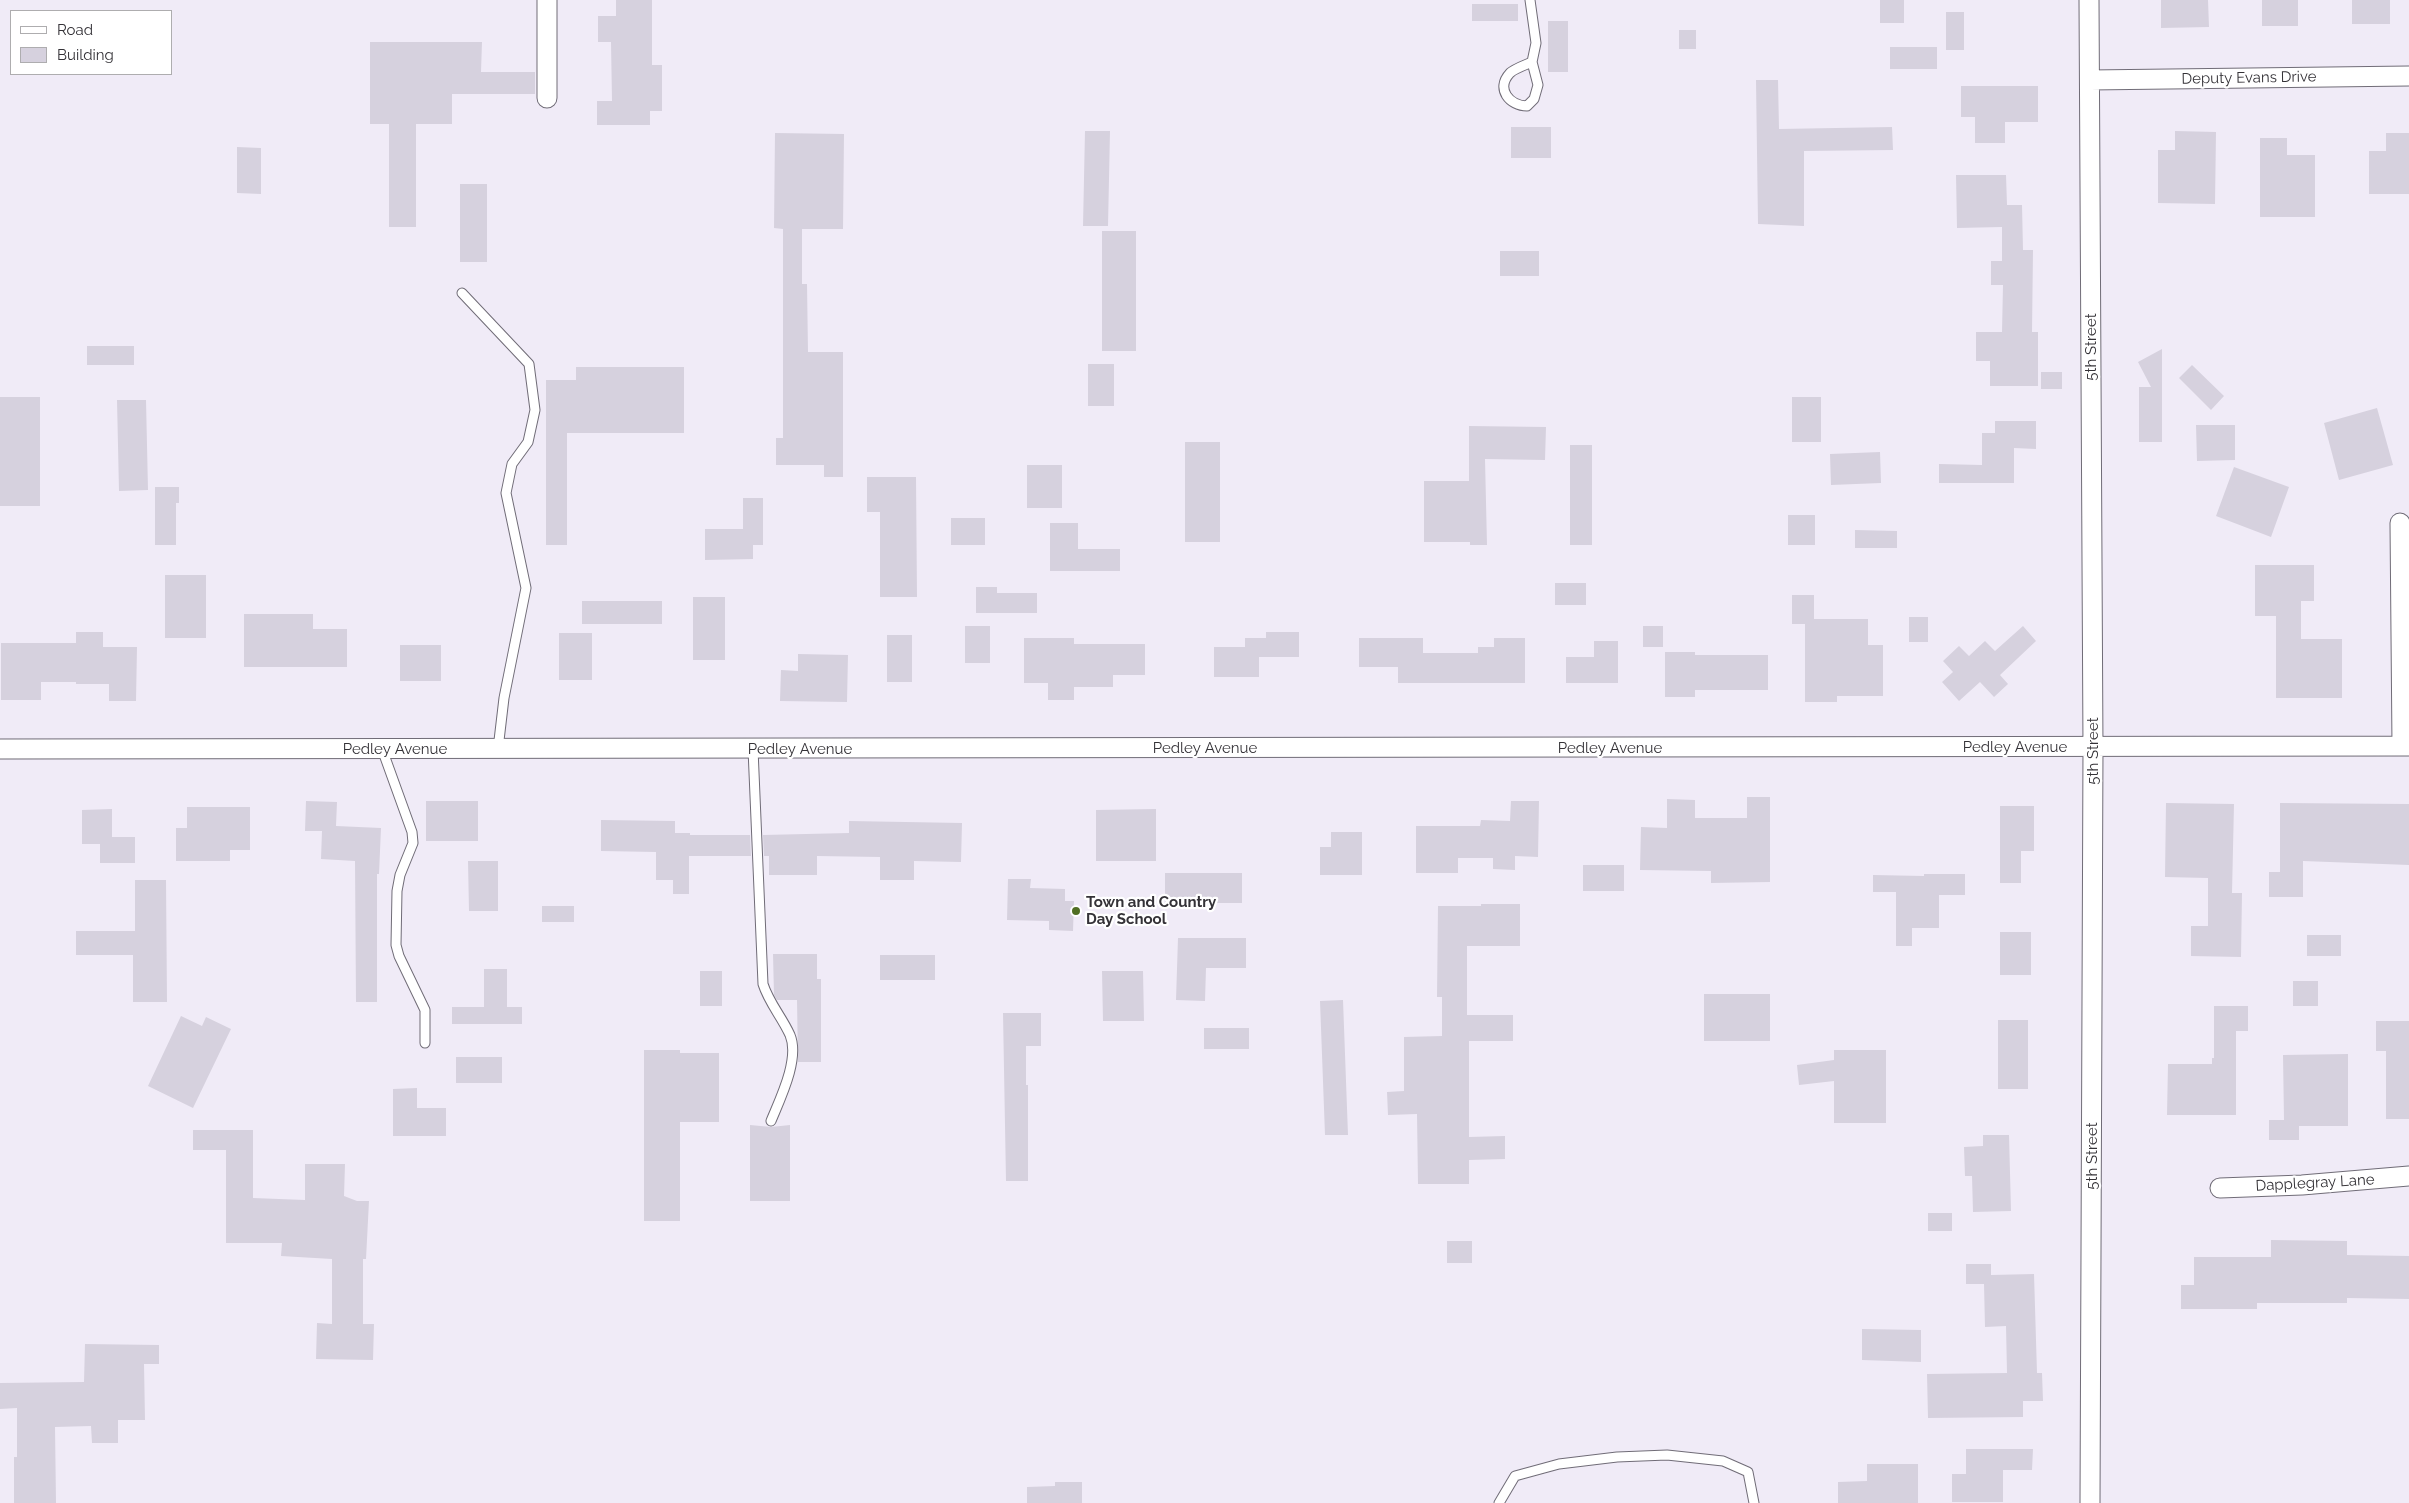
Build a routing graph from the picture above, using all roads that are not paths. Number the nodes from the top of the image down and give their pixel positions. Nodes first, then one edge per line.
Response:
1 (547, 0) edge
2 (1530, 0) edge
3 (2089, 0) edge
4 (1532, 62) junction
5 (2409, 76) edge
6 (2090, 80) junction
7 (547, 98) dead end
8 (462, 293) dead end
9 (2400, 523) dead end
10 (2406, 746) edge
11 (2093, 747) junction
12 (0, 749) edge
13 (382, 749) junction
14 (498, 749) junction
15 (753, 749) junction
16 (425, 1044) dead end
17 (771, 1121) dead end
18 (2409, 1176) edge
19 (2220, 1188) dead end
20 (1499, 1503) edge
21 (1754, 1503) edge
22 (2090, 1503) edge

1 - 7 street
2 - 4 lane
3 - 6 street, 5th Street
4 - 4 lane
5 - 6 street, Deputy Evans Drive
6 - 11 street, 5th Street
8 - 14 lane
9 - 10 street
10 - 11 street, Pedley Avenue
11 - 15 street, Pedley Avenue
11 - 22 street, 5th Street
12 - 13 street, Pedley Avenue
13 - 14 street, Pedley Avenue
13 - 16 lane
14 - 15 street, Pedley Avenue
15 - 17 lane
18 - 19 street, Dapplegray Lane
20 - 21 lane

